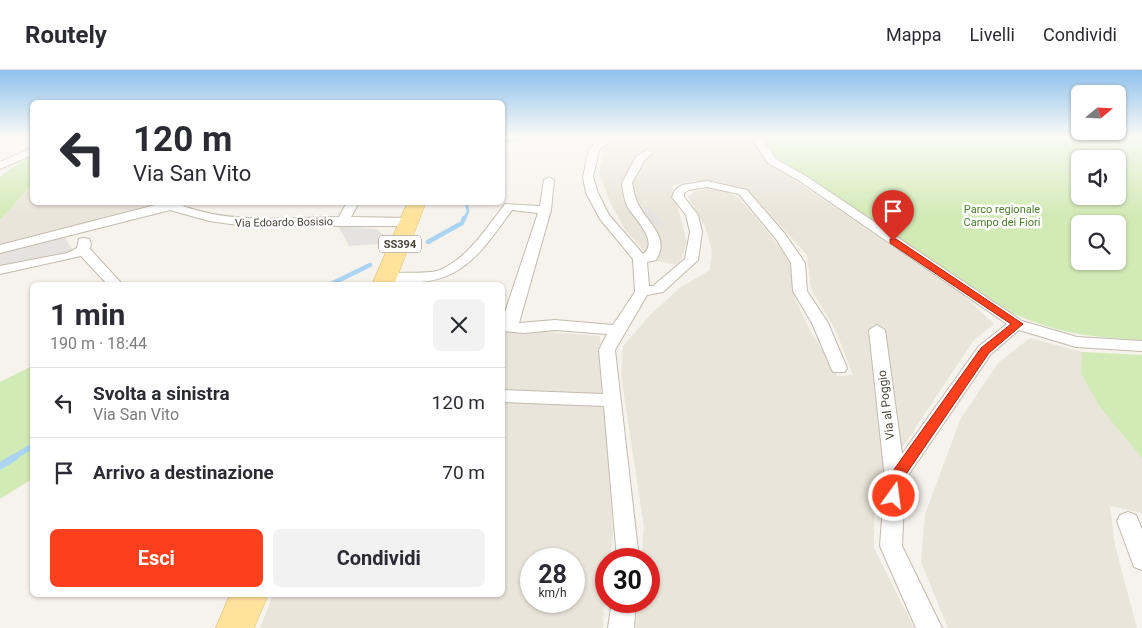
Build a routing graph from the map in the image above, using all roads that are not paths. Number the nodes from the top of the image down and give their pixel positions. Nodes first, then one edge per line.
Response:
1 (589, 163) edge
2 (638, 163) edge
3 (774, 163) edge
4 (549, 180) dead end
5 (168, 205) edge
6 (174, 205) edge
7 (352, 205) edge
8 (416, 205) edge
9 (545, 210) junction
10 (343, 220) junction
11 (410, 222) junction
12 (76, 229) junction
13 (0, 249) edge
14 (82, 250) junction
15 (640, 259) junction
16 (0, 270) edge
17 (384, 281) edge
18 (113, 282) edge
19 (642, 292) junction
20 (1018, 324) junction
21 (506, 327) edge
22 (617, 330) junction
23 (878, 330) dead end
24 (1142, 346) edge
25 (839, 368) dead end
26 (505, 396) edge
27 (610, 400) junction
28 (895, 479) junction
29 (1128, 521) dead end
30 (627, 548) edge
31 (1142, 560) edge
32 (248, 597) edge
33 (623, 613) edge
34 (235, 628) edge
35 (621, 628) edge
36 (929, 628) edge

1 - 15 street
2 - 15 street
3 - 20 street
4 - 9 street
5 - 12 street
6 - 10 street, Via Edoardo Bosisio
7 - 10 street, Via Edoardo Bosisio
8 - 11 main road, SS394
9 - 17 street
9 - 21 street
10 - 11 street, Via Edoardo Bosisio
11 - 17 main road, SS394
12 - 13 street
12 - 14 street
14 - 16 street
14 - 18 street
15 - 19 street
19 - 22 street
19 - 25 street
20 - 24 street
20 - 28 street
21 - 22 street
22 - 27 street
23 - 28 street, Via al Poggio
26 - 27 street
27 - 30 street
28 - 36 street, Via al Poggio
29 - 31 street
32 - 34 main road
33 - 35 street

